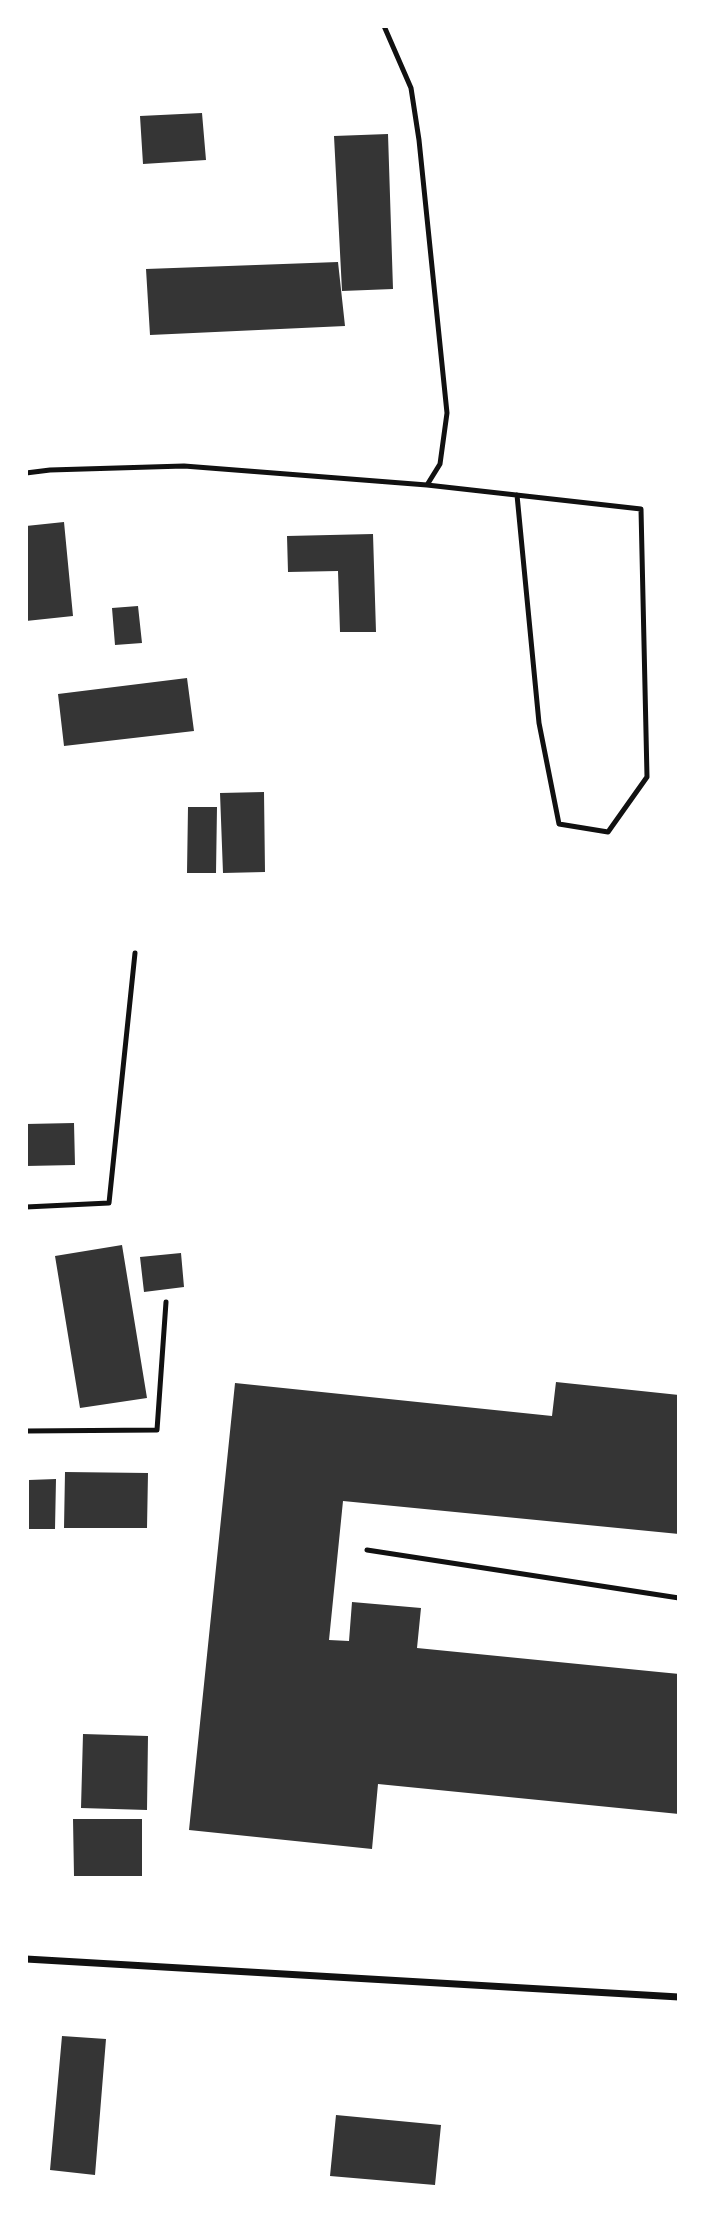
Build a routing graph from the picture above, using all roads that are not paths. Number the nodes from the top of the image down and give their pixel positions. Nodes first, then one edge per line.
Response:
1 (384, 26) edge
2 (26, 473) edge
3 (427, 485) junction
4 (517, 495) junction
5 (135, 953) dead end
6 (26, 1207) edge
7 (166, 1301) dead end
8 (26, 1431) edge
9 (367, 1550) dead end
10 (679, 1598) edge
11 (26, 1959) edge
12 (679, 1997) edge

1 - 3 lane
2 - 3 lane
3 - 4 lane
4 - 4 lane
5 - 6 lane
7 - 8 lane
9 - 10 lane
11 - 12 street

